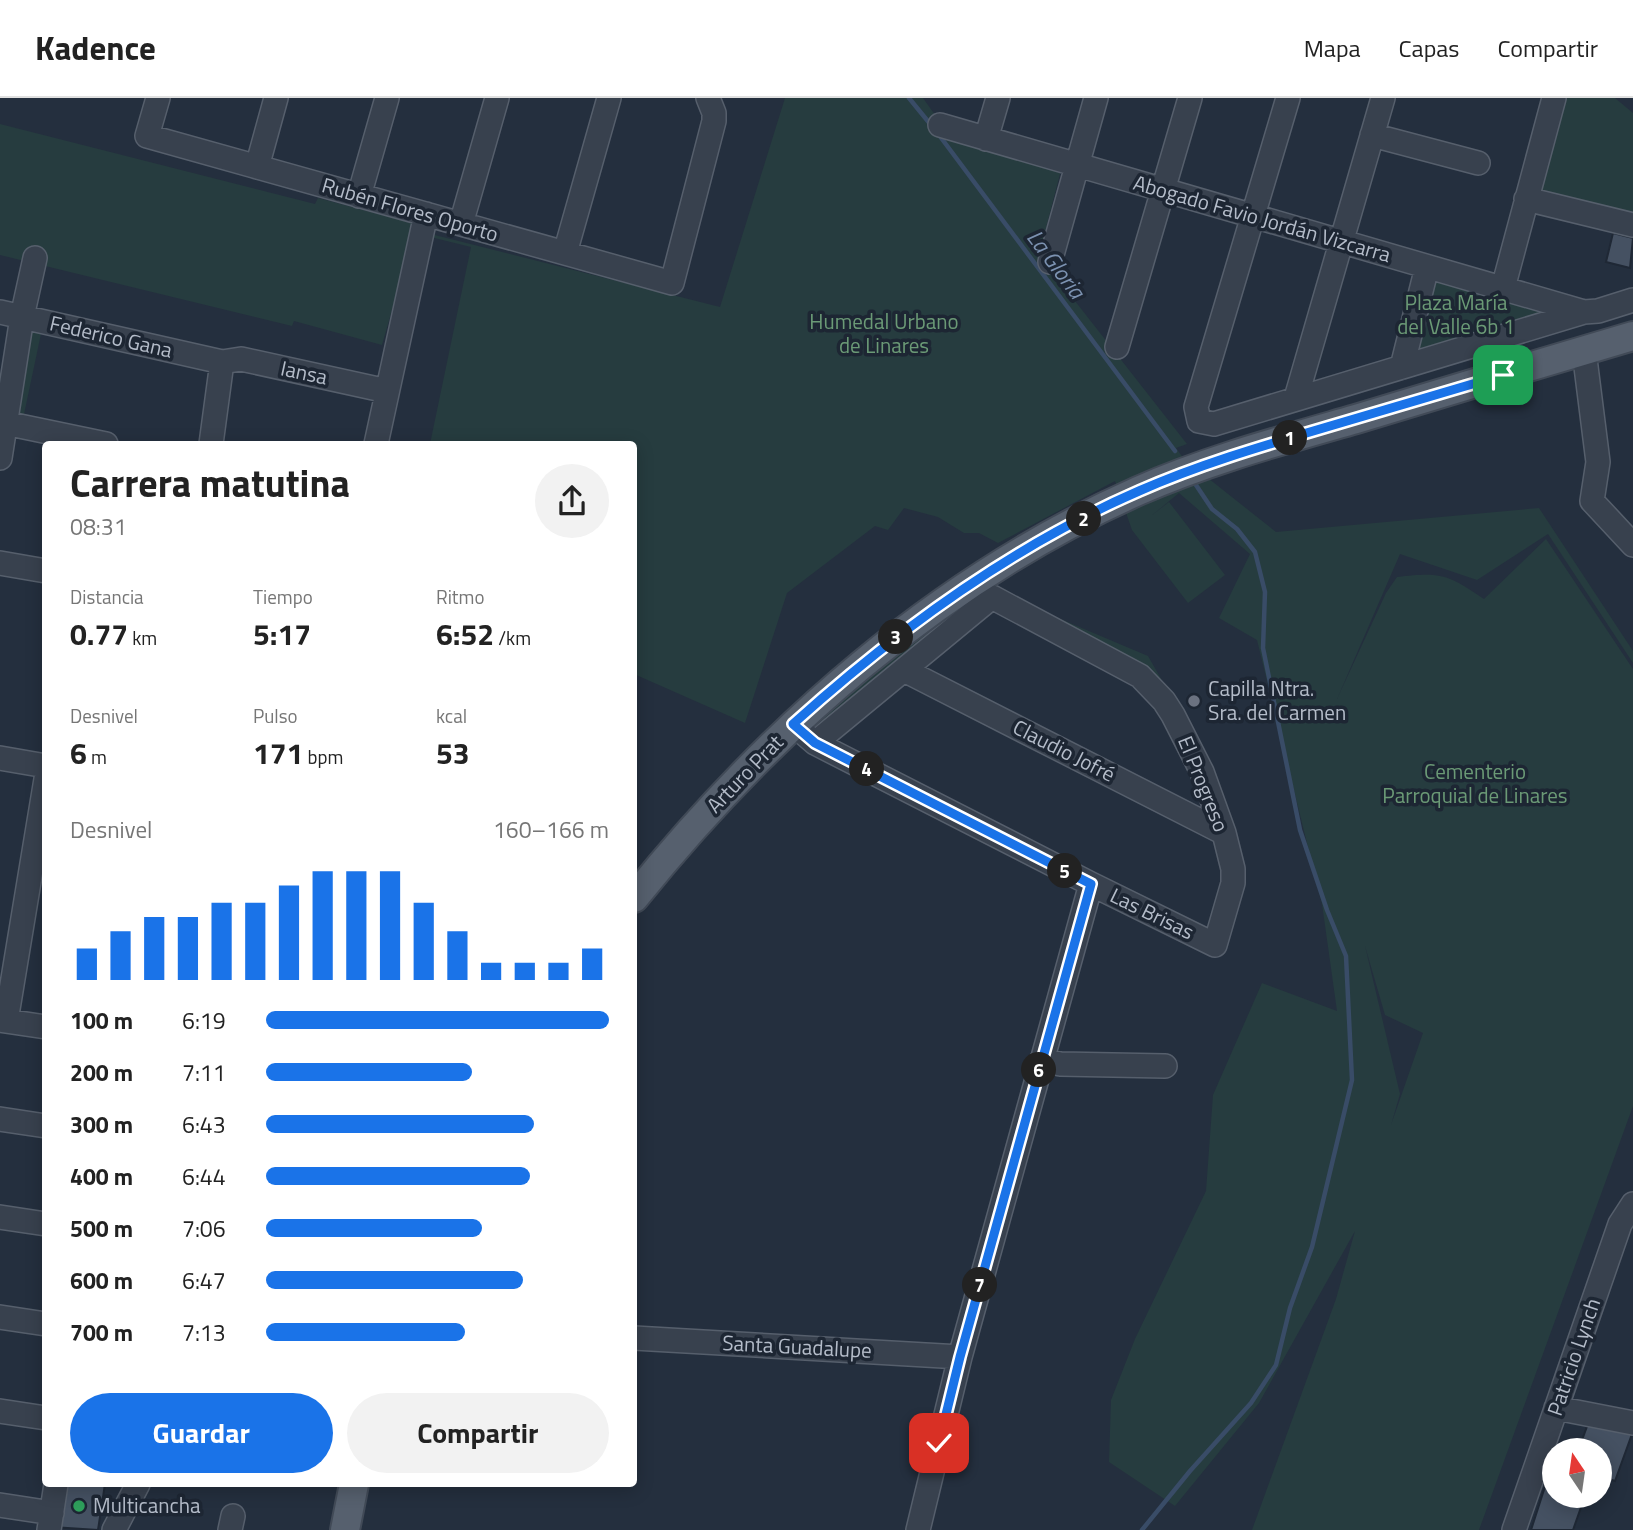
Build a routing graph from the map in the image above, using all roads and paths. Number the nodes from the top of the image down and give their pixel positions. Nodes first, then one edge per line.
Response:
1 (158, 98) edge
2 (276, 98) edge
3 (387, 98) edge
4 (497, 98) edge
5 (609, 98) edge
6 (708, 98) edge
7 (998, 98) edge
8 (1096, 98) edge
9 (1190, 98) edge
10 (1288, 98) edge
11 (1383, 98) edge
12 (1554, 98) edge
13 (940, 125) dead end
14 (1372, 135) junction
15 (986, 139) junction
16 (1478, 163) dead end
17 (1077, 165) junction
18 (257, 167) junction
19 (1163, 190) junction
20 (359, 196) junction
21 (1526, 200) junction
22 (426, 214) junction
23 (1254, 216) junction
24 (461, 224) junction
25 (1633, 225) edge
26 (1340, 242) junction
27 (565, 253) junction
28 (35, 258) dead end
29 (1050, 262) dead end
30 (1427, 267) junction
31 (1503, 288) junction
32 (1633, 300) edge
33 (1584, 312) junction
34 (11, 314) edge
35 (1633, 337) edge
36 (1118, 347) dead end
37 (1584, 351) junction
38 (222, 362) junction
39 (1402, 367) junction
40 (387, 391) junction
41 (1296, 398) junction
42 (5, 423) junction
43 (92, 441) edge
44 (211, 441) edge
45 (377, 441) edge
46 (0, 457) edge
47 (1633, 545) edge
48 (0, 564) edge
49 (42, 571) edge
50 (992, 597) joint
51 (904, 670) junction
52 (793, 724) junction
53 (815, 743) junction
54 (0, 758) edge
55 (42, 765) edge
56 (42, 801) edge
57 (1224, 832) junction
58 (1091, 884) junction
59 (637, 895) edge
60 (1216, 945) joint
61 (3, 1020) edge
62 (42, 1026) edge
63 (1042, 1059) junction
64 (1165, 1066) dead end
65 (0, 1119) edge
66 (42, 1125) edge
67 (1633, 1204) edge
68 (0, 1217) edge
69 (42, 1223) edge
70 (0, 1317) edge
71 (42, 1323) edge
72 (637, 1338) edge
73 (960, 1357) junction
74 (1556, 1408) junction
75 (0, 1410) edge
76 (42, 1417) edge
77 (1633, 1423) edge
78 (56, 1487) edge
79 (136, 1487) edge
80 (353, 1487) edge
81 (0, 1505) edge
82 (50, 1522) edge
83 (114, 1530) edge
84 (345, 1530) edge
85 (918, 1530) edge
86 (1514, 1530) edge

1 - 18 street, Rubén Flores Oporto
2 - 18 street
3 - 20 street
4 - 24 street
5 - 27 street
6 - 27 street, Rubén Flores Oporto
7 - 15 street
8 - 17 street
9 - 19 street
10 - 23 street
11 - 14 street
12 - 21 street
13 - 15 street, Abogado Favio Jordán Vizcarra
14 - 16 street
14 - 26 street
15 - 17 street, Abogado Favio Jordán Vizcarra
17 - 19 street, Abogado Favio Jordán Vizcarra
17 - 29 street
18 - 20 street, Rubén Flores Oporto
19 - 23 street, Abogado Favio Jordán Vizcarra
19 - 36 street
20 - 22 street, Rubén Flores Oporto
21 - 25 street
21 - 31 street
22 - 24 street, Rubén Flores Oporto
22 - 40 street
23 - 26 street, Abogado Favio Jordán Vizcarra
23 - 41 street
24 - 27 street, Rubén Flores Oporto
26 - 30 street, Abogado Favio Jordán Vizcarra
26 - 41 street
28 - 34 street
30 - 31 street, Abogado Favio Jordán Vizcarra
30 - 39 street
31 - 33 street, Abogado Favio Jordán Vizcarra
32 - 33 street
33 - 39 street
34 - 38 street, Federico Gana
34 - 42 street
35 - 37 main road, Arturo Prat
37 - 47 street
37 - 52 main road, Arturo Prat
38 - 40 street, Iansa
38 - 44 street
39 - 41 street
40 - 45 street
42 - 43 street
42 - 46 street
48 - 49 street
50 - 51 street, Arturo Prat
50 - 57 street, El Progreso
51 - 53 street, Arturo Prat
51 - 57 street, Claudio Jofré
52 - 53 street, Las Brisas
52 - 59 main road, Arturo Prat
53 - 58 street, Las Brisas
54 - 55 street
56 - 61 street
57 - 60 street, El Progreso
58 - 60 street, Las Brisas
58 - 63 street
61 - 62 street
63 - 64 street
63 - 73 street
65 - 66 street
67 - 74 street, Patricio Lynch
68 - 69 street
70 - 71 street
72 - 73 street, Santa Guadalupe
73 - 85 street
74 - 77 street
74 - 86 street, Patricio Lynch
75 - 76 street
78 - 82 street
79 - 83 street
80 - 84 main road
81 - 82 street

